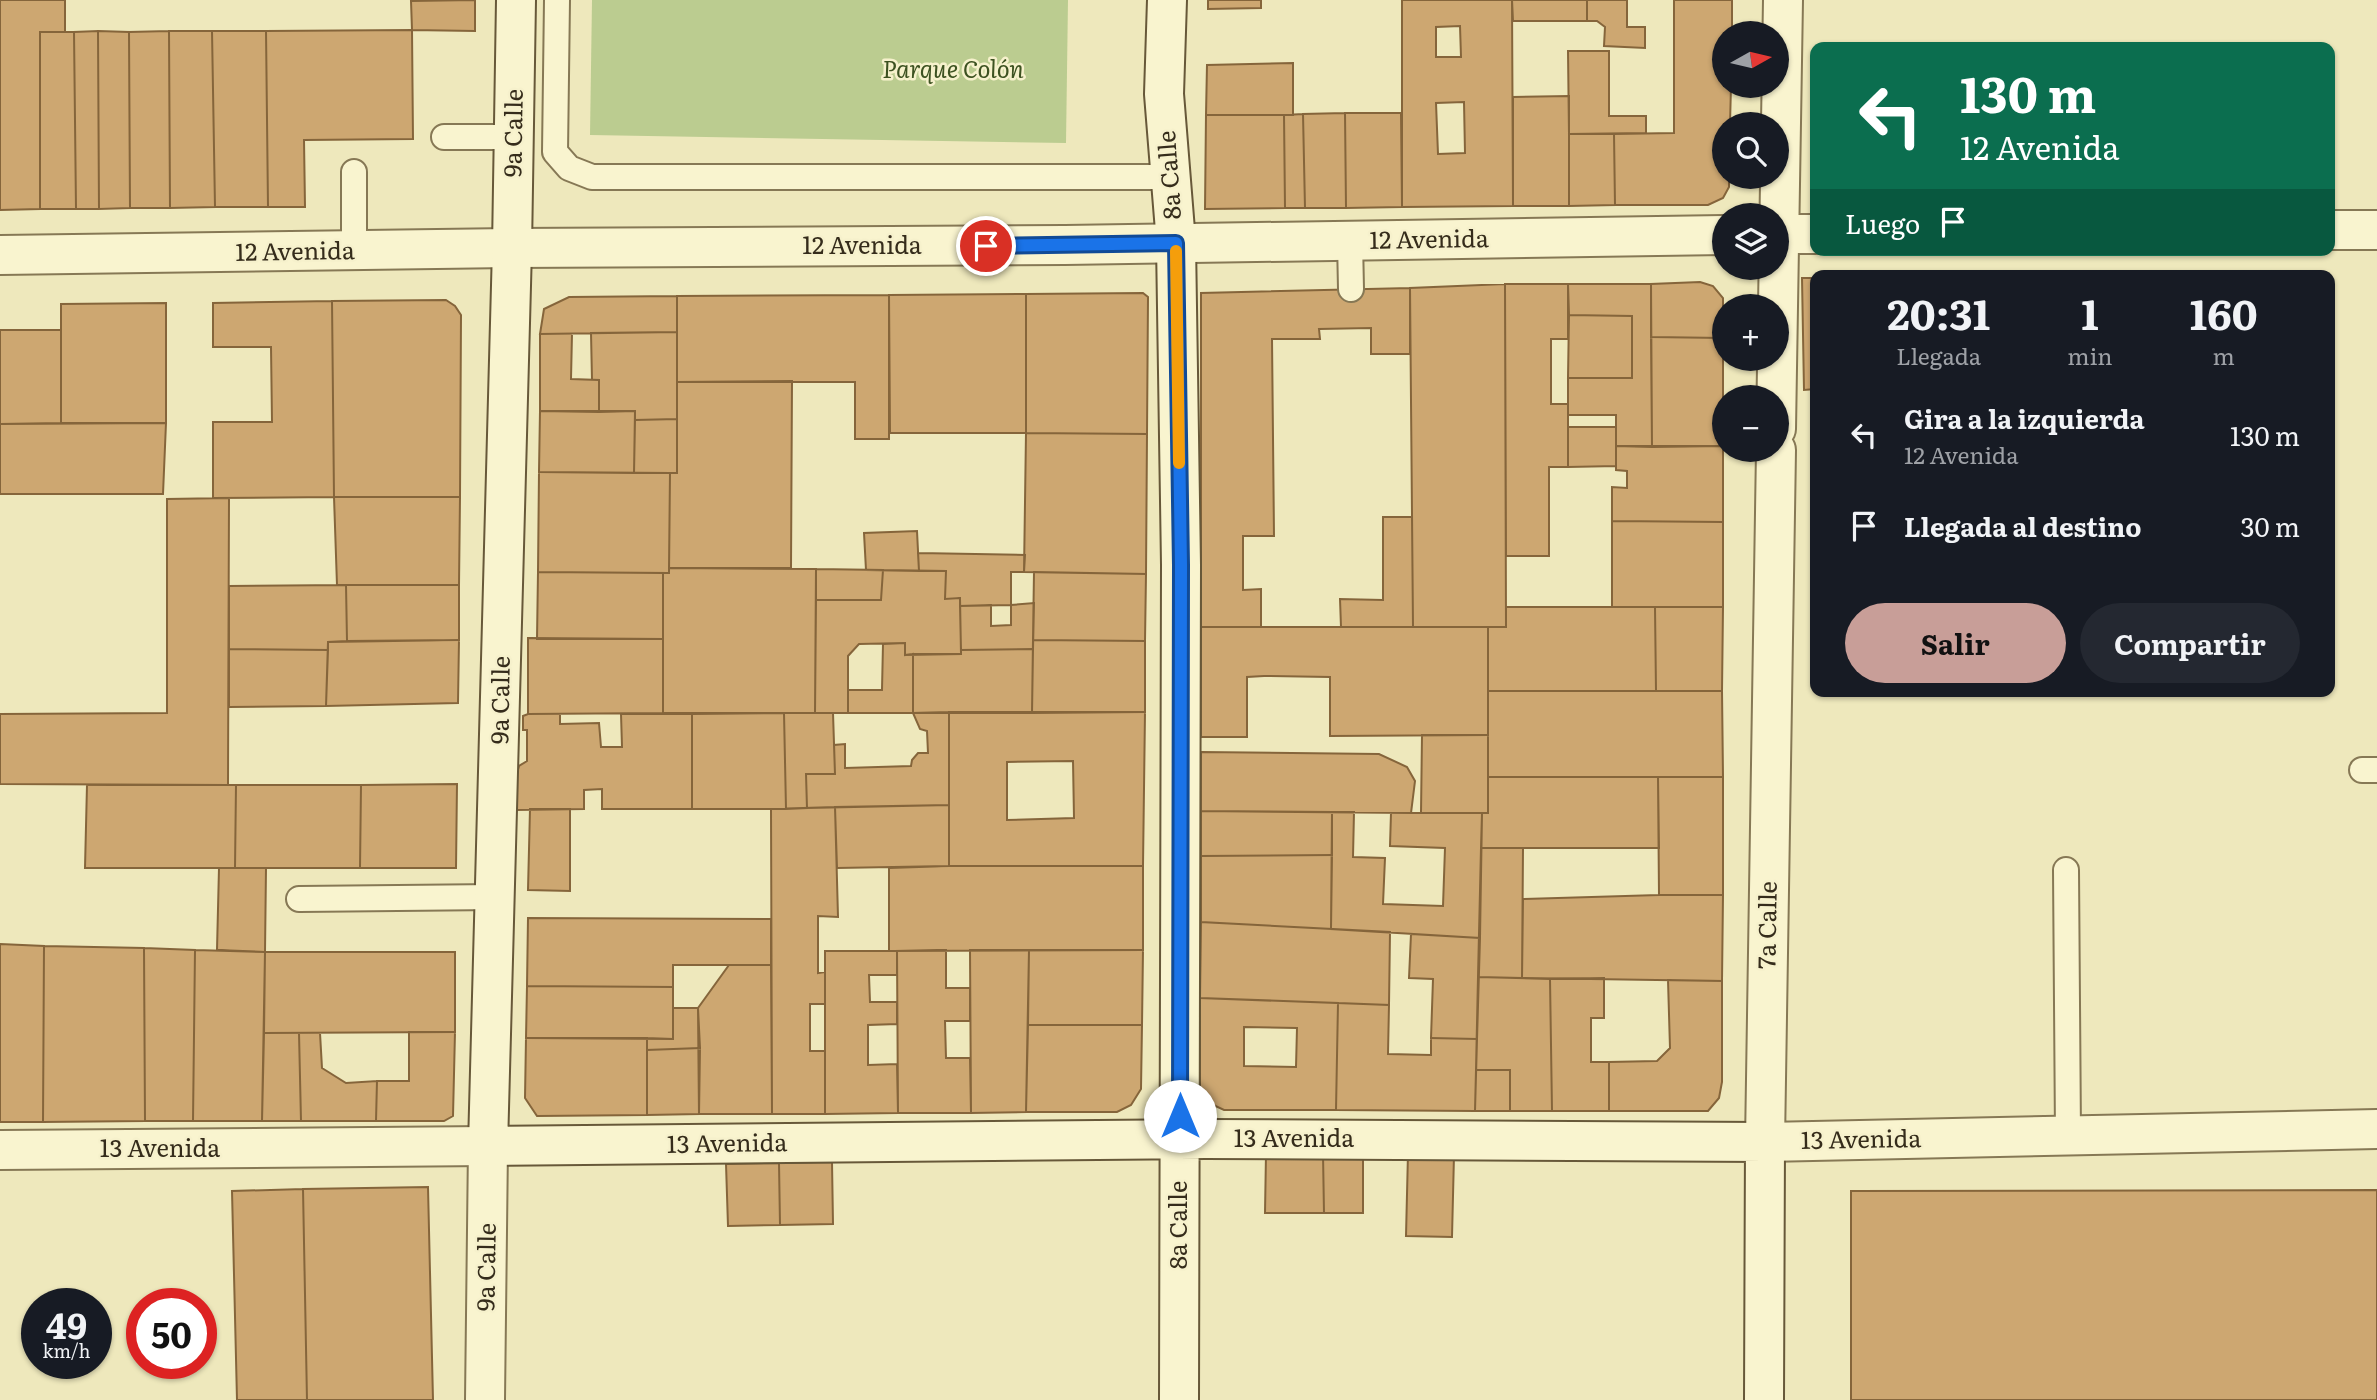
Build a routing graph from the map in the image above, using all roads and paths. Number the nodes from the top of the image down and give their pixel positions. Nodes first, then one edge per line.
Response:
1 (516, 0) edge
2 (557, 0) edge
3 (1167, 0) edge
4 (1783, 0) edge
5 (444, 137) dead end
6 (513, 137) junction
7 (354, 172) dead end
8 (1171, 177) junction
9 (2335, 230) edge
10 (2377, 230) edge
11 (1790, 234) edge
12 (1712, 235) edge
13 (1350, 242) junction
14 (1176, 243) junction
15 (512, 248) junction
16 (354, 251) junction
17 (0, 256) edge
18 (1351, 289) dead end
19 (1779, 385) edge
20 (1776, 462) edge
21 (2066, 870) dead end
22 (496, 897) junction
23 (299, 899) dead end
24 (2377, 1129) edge
25 (2068, 1135) junction
26 (1179, 1139) junction
27 (1765, 1142) junction
28 (488, 1146) junction
29 (0, 1150) edge
30 (485, 1400) edge
31 (1179, 1400) edge
32 (1764, 1400) edge

1 - 6 street, 9a Calle
2 - 8 lane
3 - 8 street, 8a Calle
4 - 11 street
5 - 6 lane
6 - 15 street, 9a Calle
7 - 16 lane
8 - 14 street, 8a Calle
9 - 10 street
11 - 19 street
12 - 13 street, 12 Avenida
13 - 14 street, 12 Avenida
13 - 18 lane
14 - 15 street, 12 Avenida
14 - 26 street, 8a Calle
15 - 16 street, 12 Avenida
15 - 22 street, 9a Calle
16 - 17 street, 12 Avenida
20 - 27 street, 7a Calle
21 - 25 lane
22 - 23 lane
22 - 28 street, 9a Calle
24 - 25 street, 13 Avenida
25 - 27 street, 13 Avenida
26 - 27 street, 13 Avenida
26 - 28 street, 13 Avenida
26 - 31 street, 8a Calle
27 - 32 street, 7a Calle
28 - 29 street, 13 Avenida
28 - 30 street, 9a Calle

